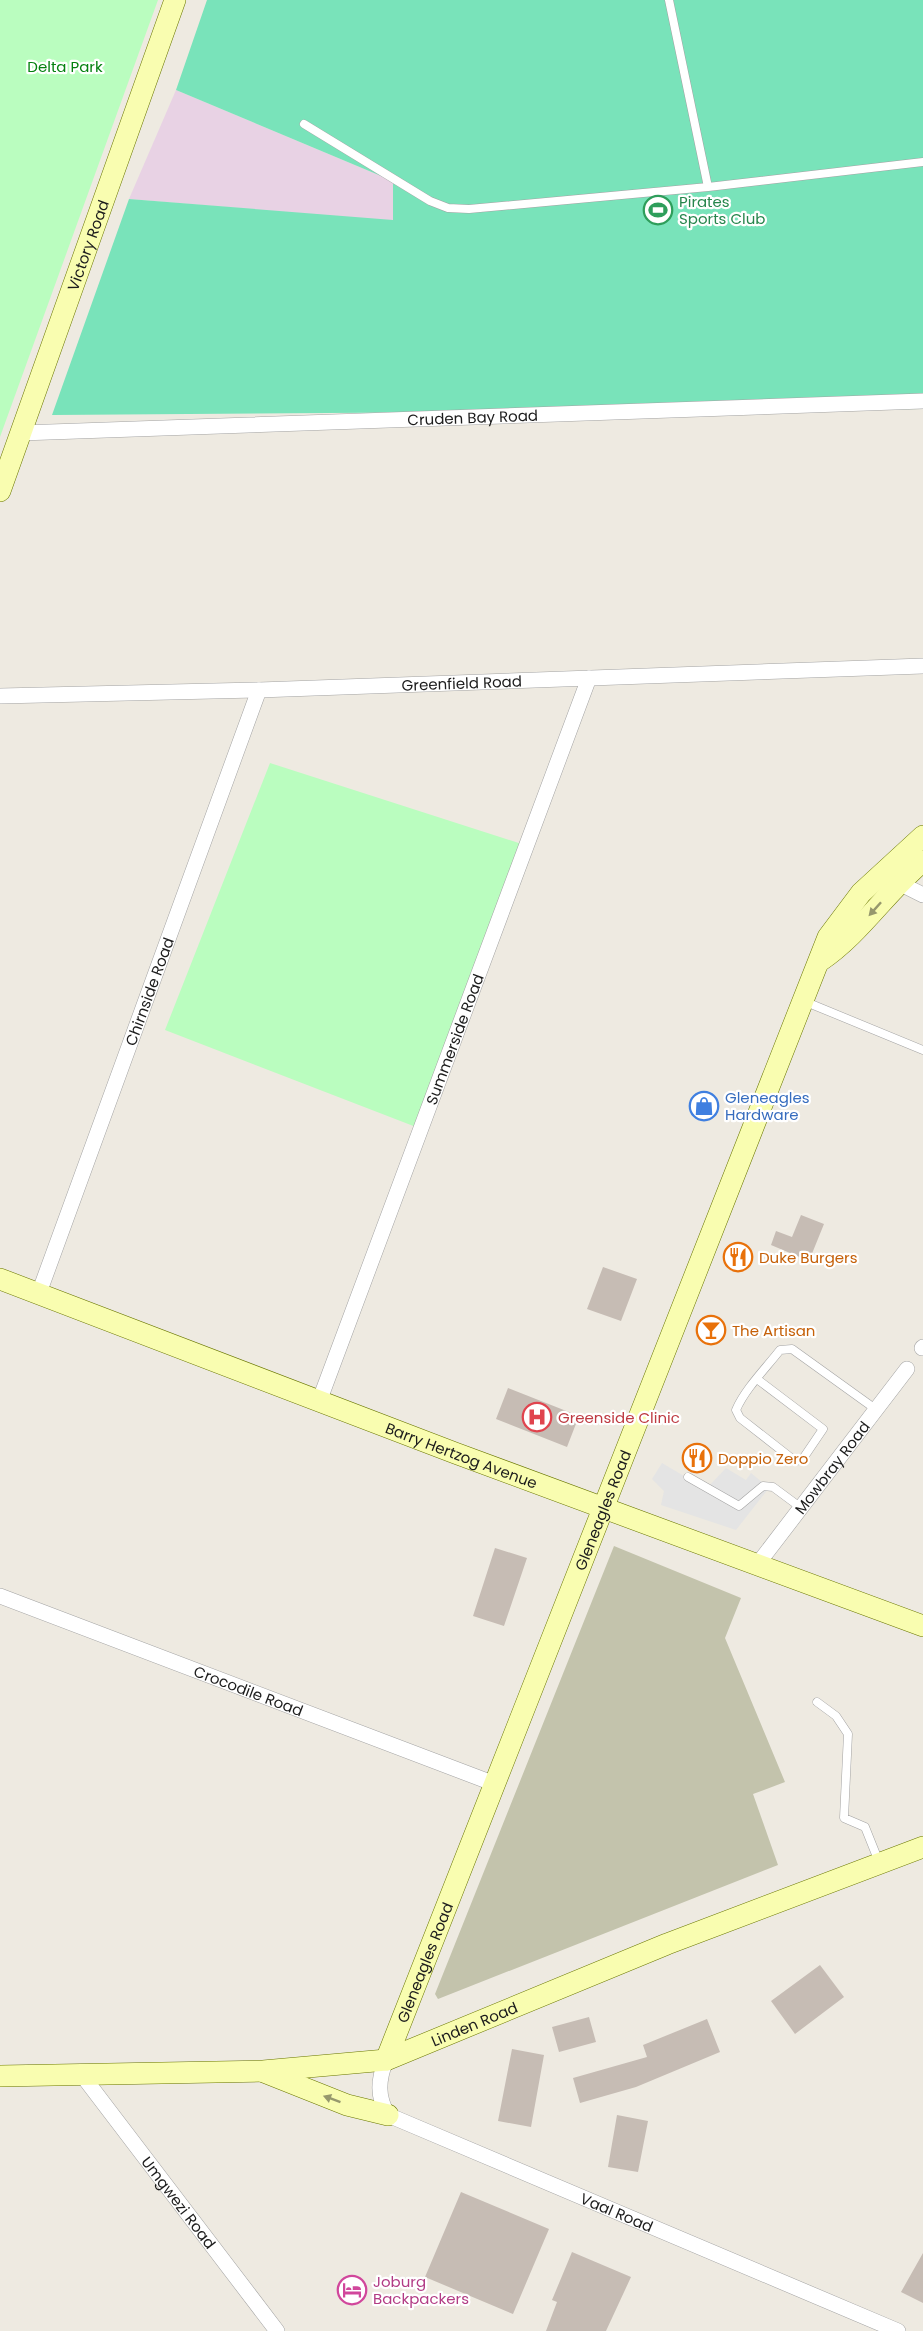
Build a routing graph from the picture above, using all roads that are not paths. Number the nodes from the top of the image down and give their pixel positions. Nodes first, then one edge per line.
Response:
1 (175, 0) edge
2 (669, 0) edge
3 (304, 124) dead end
4 (923, 162) edge
5 (708, 187) junction
6 (923, 401) edge
7 (21, 433) junction
8 (0, 491) edge
9 (923, 666) edge
10 (589, 678) junction
11 (259, 690) junction
12 (0, 696) edge
13 (923, 836) edge
14 (915, 864) edge
15 (890, 878) junction
16 (923, 895) edge
17 (804, 1001) junction
18 (923, 1050) edge
19 (0, 1279) edge
20 (39, 1293) junction
21 (907, 1369) dead end
22 (757, 1380) junction
23 (320, 1399) junction
24 (874, 1408) junction
25 (688, 1477) dead end
26 (602, 1507) junction
27 (800, 1507) junction
28 (757, 1565) junction
29 (0, 1596) edge
30 (923, 1626) edge
31 (817, 1702) dead end
32 (495, 1784) junction
33 (923, 1846) edge
34 (880, 1863) junction
35 (386, 2060) junction
36 (263, 2071) junction
37 (82, 2075) junction
38 (0, 2076) edge
39 (388, 2115) junction
40 (277, 2331) edge
41 (897, 2331) edge

1 - 7 main road, Victory Road
2 - 5 lane
3 - 5 lane
4 - 5 lane
6 - 7 street, Cruden Bay Road
7 - 8 main road, Victory Road
9 - 10 street, Greenfield Road
10 - 11 street, Greenfield Road
10 - 23 street, Summerside Road
11 - 12 street, Greenfield Road
11 - 20 street, Chirnside Road
13 - 14 main road, Gleneagles Road
14 - 15 main road, Gleneagles Road
15 - 16 street
15 - 17 main road, Gleneagles Road
17 - 18 lane
17 - 26 main road, Gleneagles Road
19 - 20 main road, Barry Hertzog Avenue
20 - 23 main road, Barry Hertzog Avenue
21 - 24 street, Mowbray Road
22 - 22 lane
22 - 24 lane
23 - 26 main road, Barry Hertzog Avenue
24 - 27 street, Mowbray Road
25 - 27 lane
26 - 28 main road, Barry Hertzog Avenue
26 - 32 main road, Gleneagles Road
27 - 28 street, Mowbray Road
28 - 30 main road, Barry Hertzog Avenue
29 - 32 street, Crocodile Road
31 - 34 lane
32 - 35 main road, Gleneagles Road
33 - 34 main road, Linden Road
34 - 35 main road, Linden Road
35 - 36 main road, Linden Road
35 - 39 street
36 - 37 main road, Linden Road
39 -> 36 main road
37 - 38 main road, Linden Road
37 - 40 street, Umgwezi Road
39 - 41 street, Vaal Road

